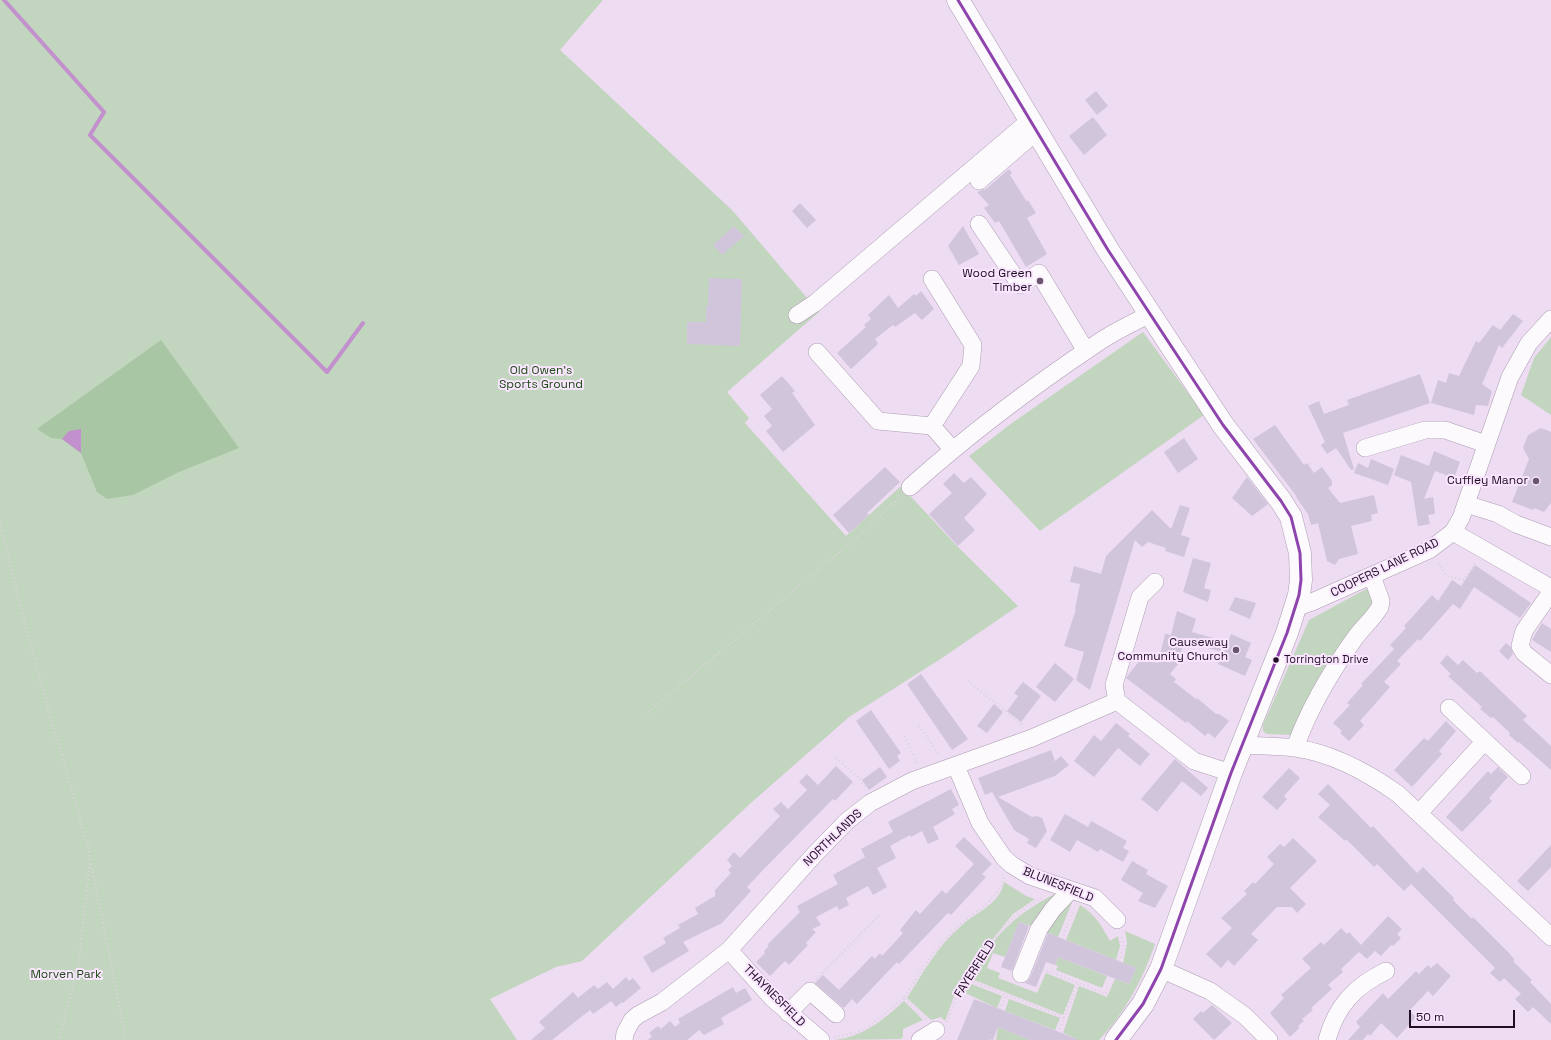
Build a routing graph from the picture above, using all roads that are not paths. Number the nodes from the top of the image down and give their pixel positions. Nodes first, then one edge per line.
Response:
1 (958, 0) edge
2 (1033, 126) junction
3 (979, 181) dead end
4 (979, 224) dead end
5 (932, 278) dead end
6 (1150, 314) junction
7 (797, 315) dead end
8 (1551, 319) edge
9 (1086, 351) junction
10 (817, 352) dead end
11 (932, 426) junction
12 (1486, 444) junction
13 (1365, 448) dead end
14 (953, 450) junction
15 (910, 487) road end
16 (1466, 504) junction
17 (1453, 532) junction
18 (1550, 536) edge
19 (1372, 576) junction
20 (1155, 582) dead end
21 (1551, 588) edge
22 (1551, 592) edge
23 (1295, 608) junction
24 (1551, 675) edge
25 (1117, 701) junction
26 (1449, 708) dead end
27 (1484, 742) junction
28 (1242, 745) junction
29 (1295, 748) junction
30 (952, 767) junction
31 (1231, 773) junction
32 (1522, 776) dead end
33 (1419, 813) junction
34 (1071, 890) junction
35 (1117, 920) road end
36 (1549, 931) edge
37 (729, 950) junction
38 (1161, 969) junction
39 (1386, 971) dead end
40 (1021, 974) dead end
41 (788, 1013) junction
42 (836, 1014) dead end
43 (936, 1030) road end
44 (624, 1040) edge
45 (821, 1040) edge
46 (920, 1040) edge
47 (1116, 1040) edge
48 (1269, 1040) edge
49 (1327, 1040) edge

1 - 2 main road
2 - 3 street
2 - 6 main road
2 - 7 street
4 - 9 street
5 - 11 street
6 - 9 street
6 - 23 main road
8 - 12 street, COOPERS LANE ROAD
9 - 14 street
10 - 11 street
11 - 14 street
12 - 13 street
12 - 16 street, COOPERS LANE ROAD
14 - 15 street
16 - 17 street, COOPERS LANE ROAD
16 - 18 street
17 - 19 street, COOPERS LANE ROAD
17 - 21 street
19 - 23 street, COOPERS LANE ROAD
19 - 29 street
20 - 25 street
22 - 24 street
23 - 28 main road
25 - 30 street, NORTHLANDS
25 - 31 street
26 - 27 street
27 - 32 street
27 - 33 street
28 - 29 street
28 - 31 main road
29 - 33 street
30 - 34 street, BLUNESFIELD
30 - 37 street, NORTHLANDS
31 - 38 main road
33 - 36 street
34 - 35 street, BLUNESFIELD
34 - 40 street
37 - 41 street, THAYNESFIELD
37 - 44 street, NORTHLANDS
38 - 47 main road
38 - 48 street
39 - 49 street
41 - 42 street
41 - 45 street, THAYNESFIELD
43 - 46 street

